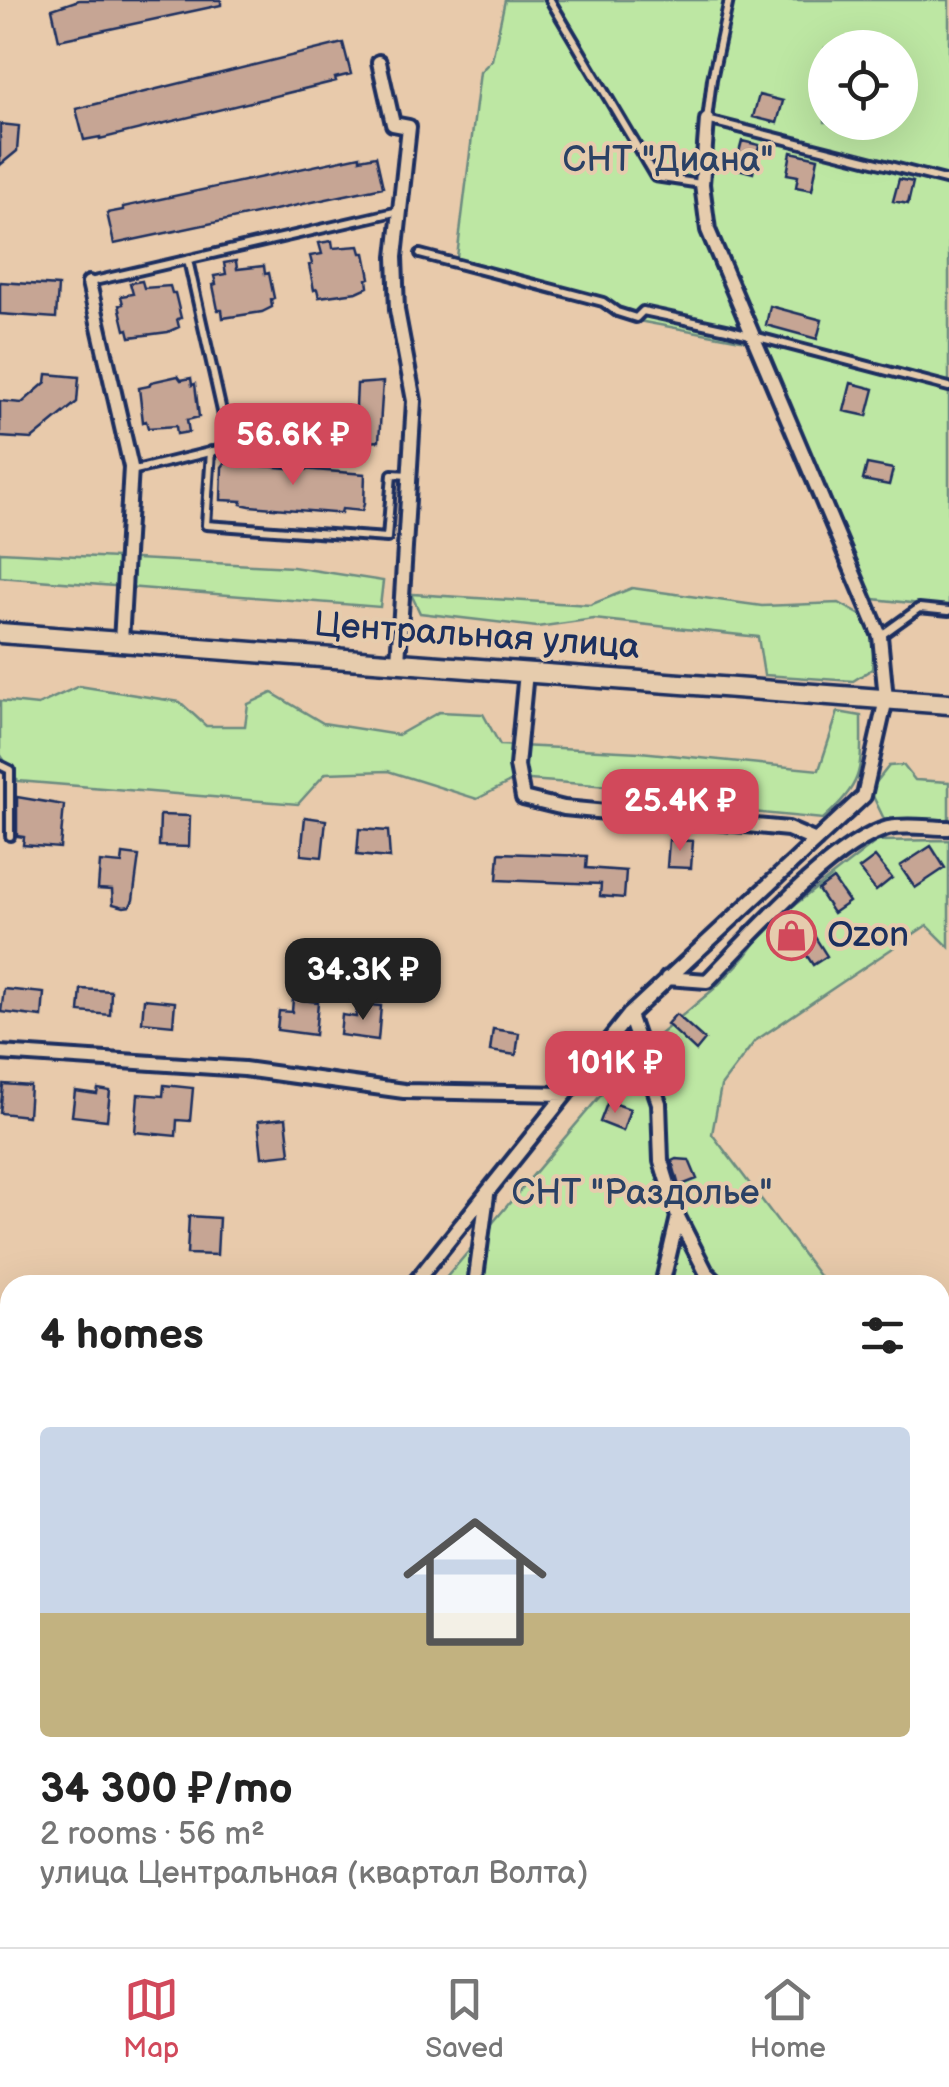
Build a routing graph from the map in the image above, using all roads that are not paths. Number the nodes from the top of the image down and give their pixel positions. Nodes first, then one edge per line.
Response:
1 (550, 0) edge
2 (729, 0) edge
3 (379, 62) dead end
4 (707, 120) junction
5 (949, 181) edge
6 (702, 184) junction
7 (400, 211) junction
8 (420, 254) dead end
9 (188, 260) junction
10 (89, 282) joint
11 (751, 336) junction
12 (949, 387) edge
13 (212, 451) junction
14 (131, 471) junction
15 (410, 475) junction
16 (949, 612) edge
17 (0, 633) edge
18 (880, 636) junction
19 (121, 642) junction
20 (398, 662) junction
21 (526, 672) junction
22 (886, 699) junction
23 (949, 704) edge
24 (0, 765) edge
25 (949, 828) edge
26 (10, 836) dead end
27 (816, 841) junction
28 (667, 978) junction
29 (629, 1015) junction
30 (0, 1053) edge
31 (566, 1094) junction
32 (488, 1192) junction
33 (678, 1217) junction
34 (421, 1275) edge
35 (476, 1275) edge
36 (664, 1275) edge
37 (709, 1275) edge

1 - 6 lane
2 - 4 lane
3 - 7 street
4 - 5 lane
4 - 6 street
6 - 11 street
7 - 9 lane
7 - 15 street
8 - 11 lane
9 - 10 lane
9 - 13 lane
10 - 14 street
11 - 12 lane
11 - 18 street
13 - 14 lane
13 - 15 lane
14 - 19 street
15 - 20 street
16 - 18 lane
17 - 19 street, Центральная улица
18 - 22 street
19 - 20 street, Центральная улица
20 - 21 street, Центральная улица
21 - 22 street, Центральная улица
21 - 27 street
22 - 23 street, Центральная улица
22 - 27 street
24 - 26 lane
25 - 28 street
27 - 28 street
28 - 29 street
29 - 31 street
29 - 33 street
30 - 31 street
31 - 32 street
32 - 34 street
32 - 35 street
33 - 36 street
33 - 37 street

